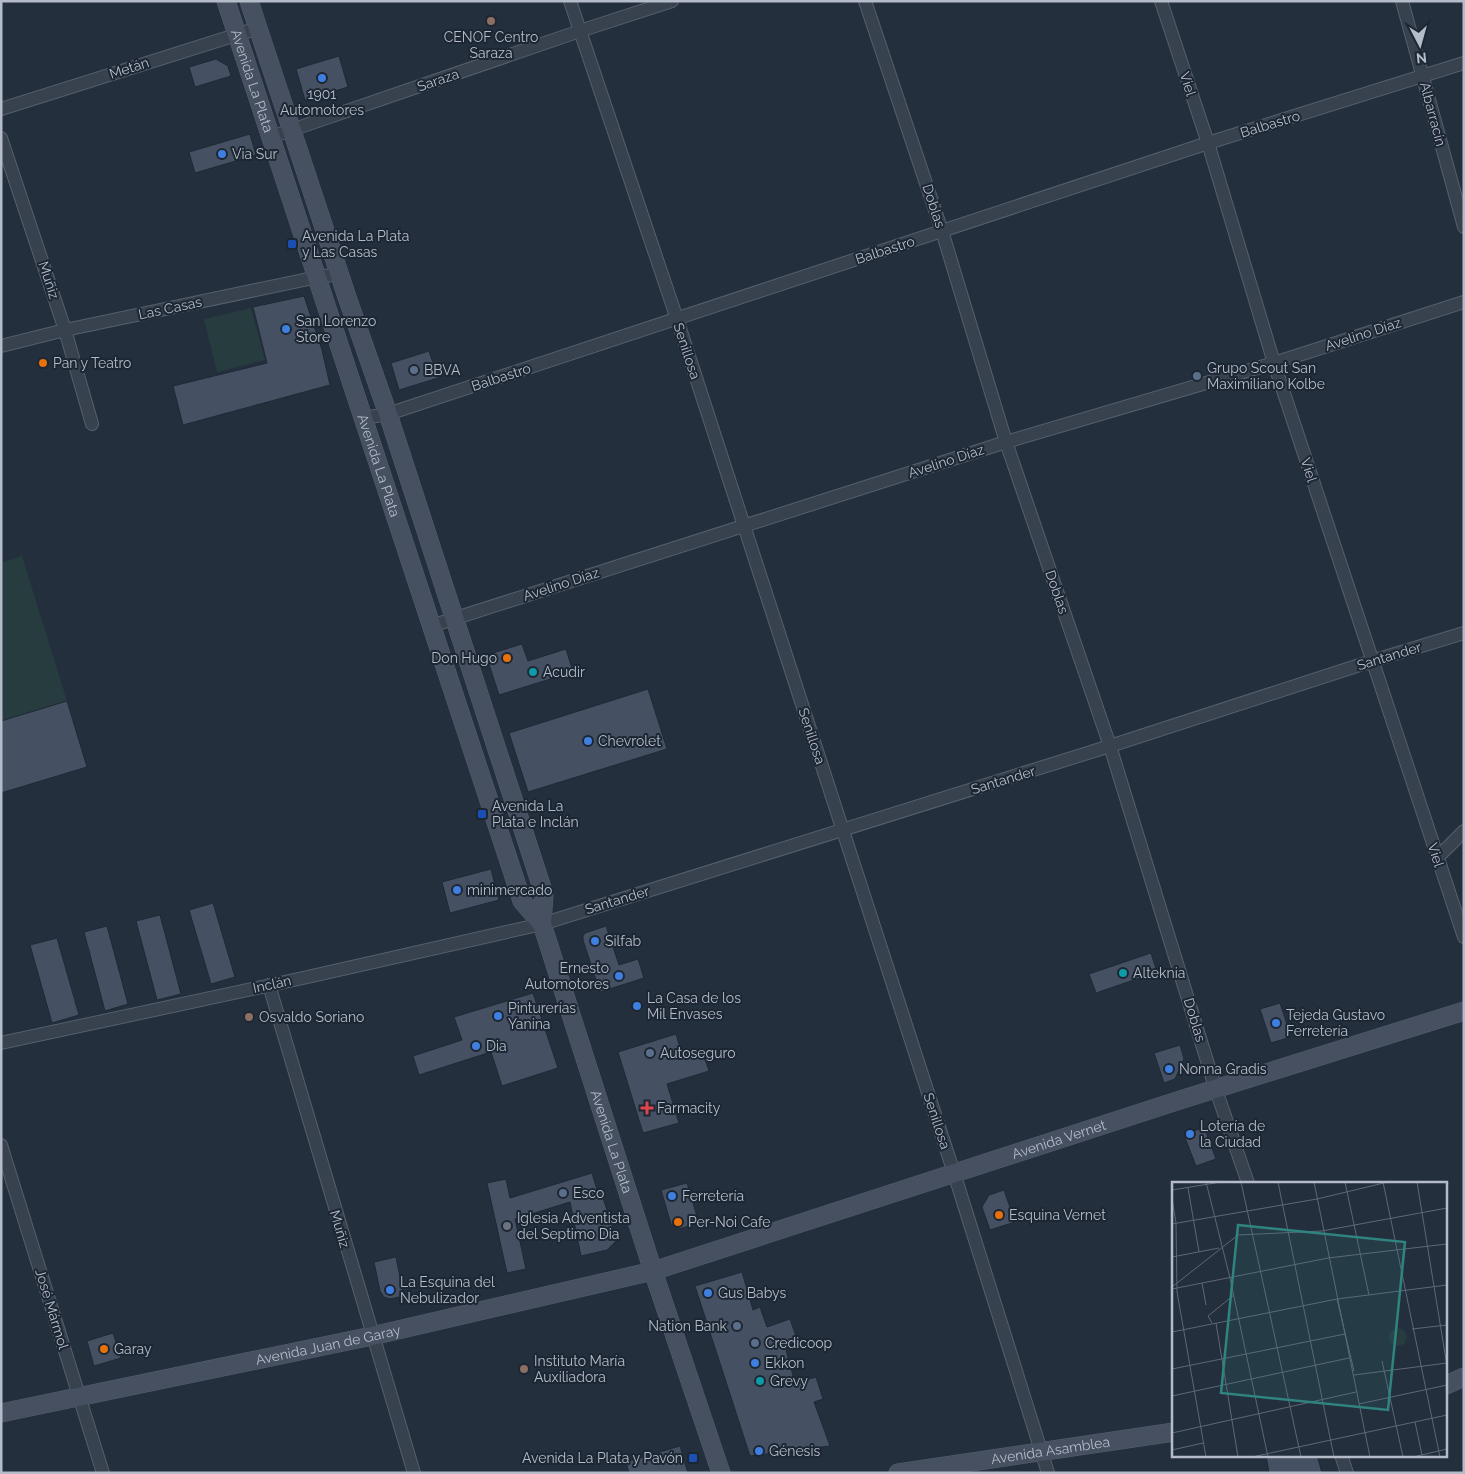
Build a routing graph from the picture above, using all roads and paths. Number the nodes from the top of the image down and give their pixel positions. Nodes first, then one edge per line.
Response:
1 (226, 1) edge
2 (249, 1) edge
3 (570, 1) edge
4 (672, 1) edge
5 (865, 1) edge
6 (1161, 1) edge
7 (1402, 1) edge
8 (258, 28) junction
9 (580, 31) junction
10 (237, 34) junction
11 (1464, 63) edge
12 (1422, 76) junction
13 (1, 109) edge
14 (291, 131) junction
15 (271, 137) junction
16 (1, 138) edge
17 (1208, 143) junction
18 (1464, 227) edge
19 (942, 232) junction
20 (339, 274) junction
21 (318, 277) junction
22 (1464, 302) edge
23 (677, 319) junction
24 (66, 330) junction
25 (1, 346) edge
26 (1274, 363) junction
27 (388, 414) junction
28 (364, 418) junction
29 (92, 424) dead end
30 (1006, 442) junction
31 (744, 526) junction
32 (454, 619) junction
33 (431, 626) junction
34 (1464, 633) edge
35 (1372, 661) junction
36 (1110, 746) junction
37 (842, 830) junction
38 (1464, 831) edge
39 (1437, 858) junction
40 (542, 924) junction
41 (1464, 937) edge
42 (268, 985) junction
43 (1464, 1011) edge
44 (1, 1042) edge
45 (1216, 1090) junction
46 (1, 1145) edge
47 (954, 1174) junction
48 (1248, 1182) edge
49 (653, 1271) junction
50 (372, 1336) junction
51 (1464, 1377) edge
52 (1448, 1384) edge
53 (79, 1397) junction
54 (1, 1414) edge
55 (1172, 1432) edge
56 (1042, 1452) junction
57 (1341, 1456) edge
58 (104, 1473) edge
59 (414, 1473) edge
60 (721, 1473) edge
61 (898, 1473) edge
62 (1048, 1473) edge
63 (1347, 1473) edge

1 - 10 main road, Avenida La Plata
2 - 8 main road, Avenida La Plata
3 - 9 street, Senillosa
4 - 9 street, Saraza
5 - 19 street, Doblas
6 - 17 street, Viel
7 - 12 street, Albarracín
8 - 10 street, Metán
8 - 14 main road, Avenida La Plata
9 - 14 street, Saraza
9 - 23 street, Senillosa
10 - 13 street, Metán
10 - 15 main road, Avenida La Plata
11 - 12 street, Balbastro
12 - 17 street, Balbastro
12 - 18 street, Albarracín
14 - 15 street, Saraza
14 - 20 main road, Avenida La Plata
15 - 21 main road, Avenida La Plata
16 - 24 street, Muñiz
17 - 19 street, Balbastro
17 - 26 street, Viel
19 - 23 street, Balbastro
19 - 30 street, Doblas
20 - 21 street, Las Casas
20 - 27 main road, Avenida La Plata
21 - 24 street, Las Casas
21 - 28 main road, Avenida La Plata
22 - 26 street, Avelino Díaz
23 - 27 street, Balbastro
23 - 31 street, Senillosa
24 - 25 street, Las Casas
24 - 29 street, Muñiz
26 - 30 street, Avelino Díaz
26 - 35 street, Viel
27 - 28 street, Balbastro
27 - 32 main road, Avenida La Plata
28 - 33 main road, Avenida La Plata
30 - 31 street, Avelino Díaz
30 - 36 street, Doblas
31 - 32 street, Avelino Díaz
31 - 37 street, Senillosa
32 - 33 street, Avelino Díaz
32 - 40 main road, Avenida La Plata
33 - 40 main road, Avenida La Plata
34 - 35 street, Santander
35 - 36 street, Santander
35 - 39 street, Viel
36 - 37 street, Santander
36 - 45 street, Doblas
37 - 40 street, Santander
37 - 47 street, Senillosa
38 - 39 street
39 - 41 street, Viel
40 - 42 street, Inclán
40 - 49 main road, Avenida La Plata
42 - 44 street, Inclán
42 - 50 street, Muñiz
43 - 45 main road, Avenida Vernet
45 - 47 main road, Avenida Vernet
45 - 48 street, Doblas
46 - 53 street, José Mármol
47 - 49 main road, Avenida Vernet
47 - 56 street, Senillosa
49 - 50 main road, Avenida Juan de Garay
49 - 60 main road, Avenida La Plata
50 - 53 main road, Avenida Juan de Garay
50 - 59 street, Muñiz
51 - 52 main road
53 - 54 main road, Avenida Juan de Garay
53 - 58 street, José Mármol
55 - 56 main road, Avenida Asamblea
56 - 61 main road, Avenida Asamblea
56 - 62 street, Senillosa
57 - 63 street

